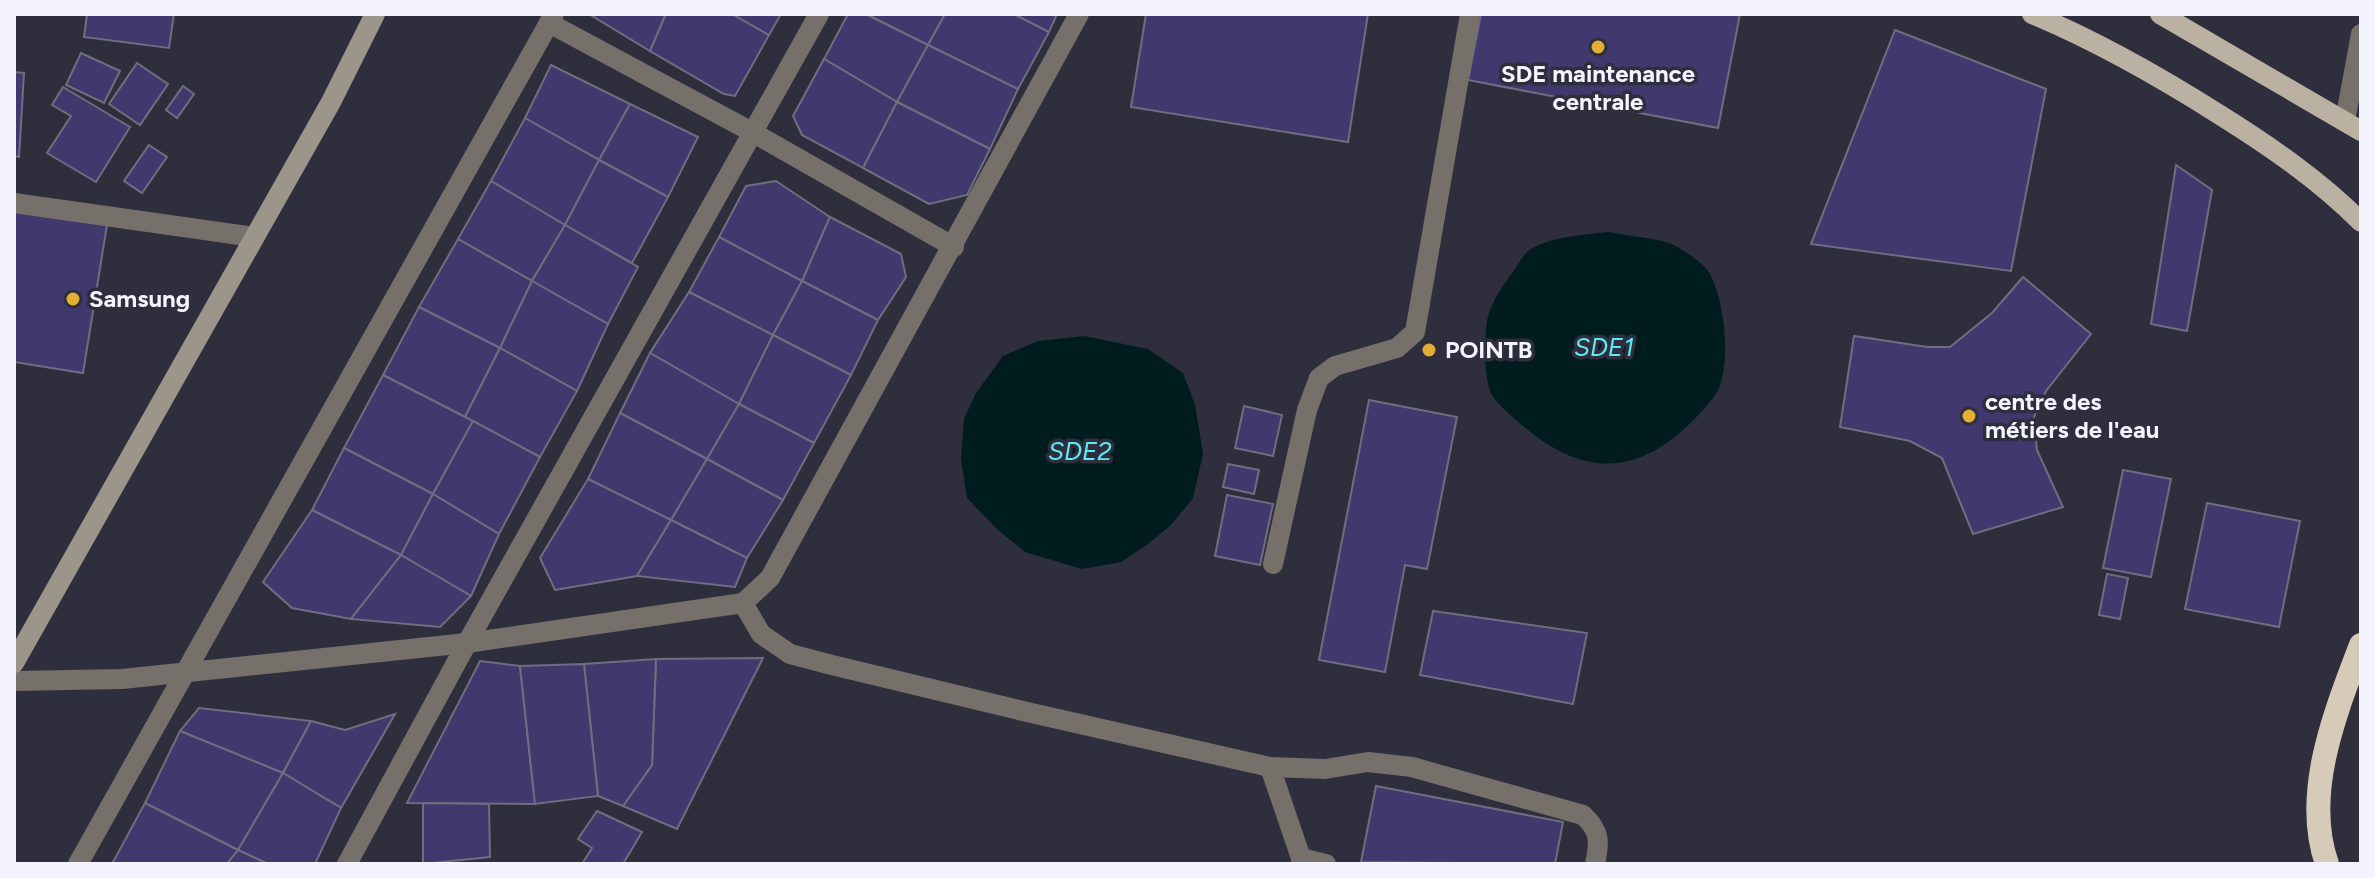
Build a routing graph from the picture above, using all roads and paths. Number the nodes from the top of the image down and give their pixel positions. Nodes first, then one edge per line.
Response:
1 (375, 14) edge
2 (819, 14) edge
3 (1079, 14) edge
4 (1470, 14) edge
5 (2032, 14) edge
6 (2172, 17) edge
7 (552, 18) edge
8 (2361, 34) edge
9 (2353, 126) edge
10 (752, 132) junction
11 (14, 203) edge
12 (2361, 222) edge
13 (254, 237) junction
14 (954, 247) junction
15 (1273, 564) dead end
16 (743, 603) junction
17 (467, 643) junction
18 (2361, 645) edge
19 (14, 663) edge
20 (185, 672) junction
21 (14, 681) edge
22 (1270, 767) junction
23 (1302, 861) edge
24 (78, 864) edge
25 (347, 864) edge
26 (1326, 864) edge
27 (1595, 864) edge
28 (2327, 864) edge

1 - 13 main road
2 - 10 street
3 - 14 street
4 - 15 street
5 - 12 main road
6 - 9 main road
7 - 10 street
7 - 20 street
8 - 9 street
10 - 14 street
10 - 17 street
11 - 13 street
13 - 19 main road
14 - 16 street
16 - 17 street
16 - 22 street
17 - 20 street
17 - 25 street
18 - 28 highway
20 - 21 street
20 - 24 street
22 - 23 street
22 - 27 street
23 - 26 street

